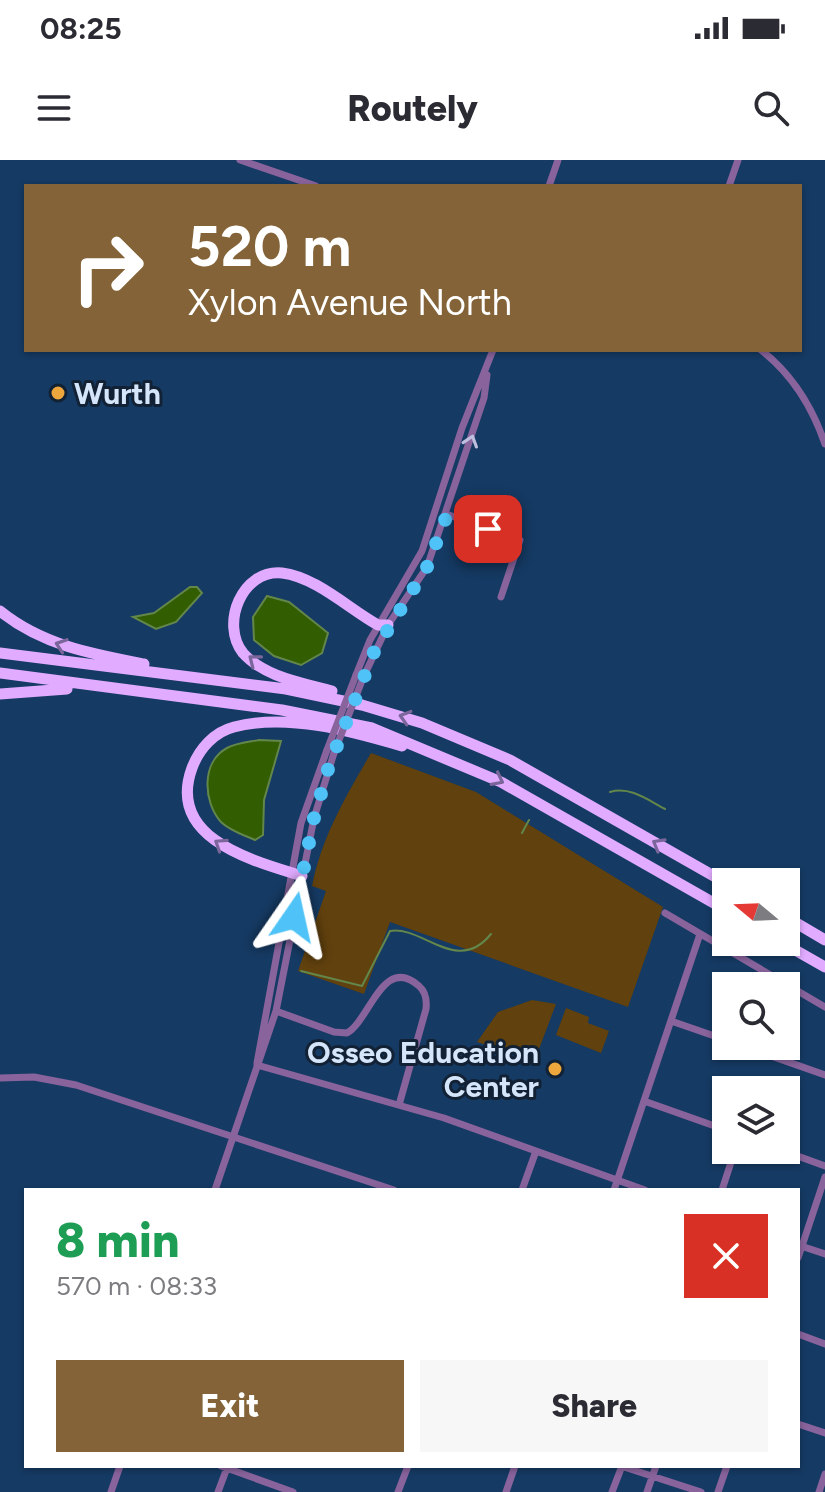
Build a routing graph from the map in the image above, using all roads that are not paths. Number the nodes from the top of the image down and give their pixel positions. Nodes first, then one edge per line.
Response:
1 (240, 160) edge
2 (558, 160) edge
3 (738, 160) edge
4 (310, 184) edge
5 (550, 184) edge
6 (730, 184) edge
7 (492, 352) edge
8 (763, 352) edge
9 (489, 365) junction
10 (825, 444) edge
11 (436, 511) junction
12 (447, 515) junction
13 (501, 597) dead end
14 (0, 611) edge
15 (383, 625) junction
16 (0, 653) edge
17 (0, 673) edge
18 (219, 681) junction
19 (0, 694) edge
20 (174, 697) junction
21 (377, 709) junction
22 (457, 761) junction
23 (297, 874) junction
24 (712, 875) edge
25 (712, 902) edge
26 (665, 913) dead end
27 (800, 925) edge
28 (700, 934) junction
29 (825, 940) edge
30 (800, 953) edge
31 (825, 967) edge
32 (825, 1007) edge
33 (276, 1011) junction
34 (671, 1021) junction
35 (712, 1035) edge
36 (783, 1060) edge
37 (257, 1065) junction
38 (825, 1075) edge
39 (0, 1078) edge
40 (644, 1101) junction
41 (399, 1105) junction
42 (712, 1125) edge
43 (233, 1136) junction
44 (536, 1151) junction
45 (800, 1157) edge
46 (730, 1164) edge
47 (825, 1166) edge
48 (825, 1177) edge
49 (618, 1180) junction
50 (216, 1188) edge
51 (388, 1188) edge
52 (523, 1188) edge
53 (615, 1188) edge
54 (640, 1188) edge
55 (723, 1188) edge
56 (800, 1246) edge
57 (825, 1254) edge
58 (800, 1335) edge
59 (825, 1344) edge
60 (800, 1425) edge
61 (825, 1433) edge
62 (119, 1468) edge
63 (224, 1468) edge
64 (227, 1468) edge
65 (407, 1468) edge
66 (514, 1468) edge
67 (621, 1468) edge
68 (628, 1468) edge
69 (655, 1468) edge
70 (726, 1468) edge
71 (825, 1474) edge
72 (652, 1476) junction
73 (111, 1492) edge
74 (218, 1492) edge
75 (293, 1492) edge
76 (398, 1492) edge
77 (506, 1492) edge
78 (612, 1492) edge
79 (647, 1492) edge
80 (701, 1492) edge
81 (718, 1492) edge
82 (819, 1492) edge

1 - 4 street
2 - 5 street
3 - 6 street
7 - 9 street
8 - 10 street
9 - 11 street
12 -> 9 street
11 - 12 street
11 - 15 street
12 - 13 street
12 - 15 street
18 -> 14 highway
21 -> 15 highway
15 - 23 street, bridge
16 - 18 highway
17 - 20 highway
18 - 21 highway
19 - 20 highway
20 - 22 highway
24 -> 21 highway
23 -> 22 highway
22 -> 25 highway
23 - 33 street
23 - 37 street
26 - 28 street
27 - 29 highway
28 - 32 street
28 - 34 street
30 - 31 highway
33 - 37 street
33 - 41 street
34 - 35 street
34 - 40 street
36 - 38 street
37 - 41 street
37 - 43 street
39 - 43 street
40 - 42 street
40 - 49 street
41 - 44 street
43 - 50 street
43 - 51 street
44 - 49 street
44 - 52 street
45 - 47 street
46 - 55 street
48 - 56 street
49 - 53 street
49 - 54 street
56 - 57 street
58 - 59 street
60 - 61 street
62 - 73 street
63 - 74 street
64 - 75 street
65 - 76 street
66 - 77 street
67 - 78 street
68 - 72 street
69 - 72 street
70 - 81 street
71 - 82 street
72 - 79 street
72 - 80 street

